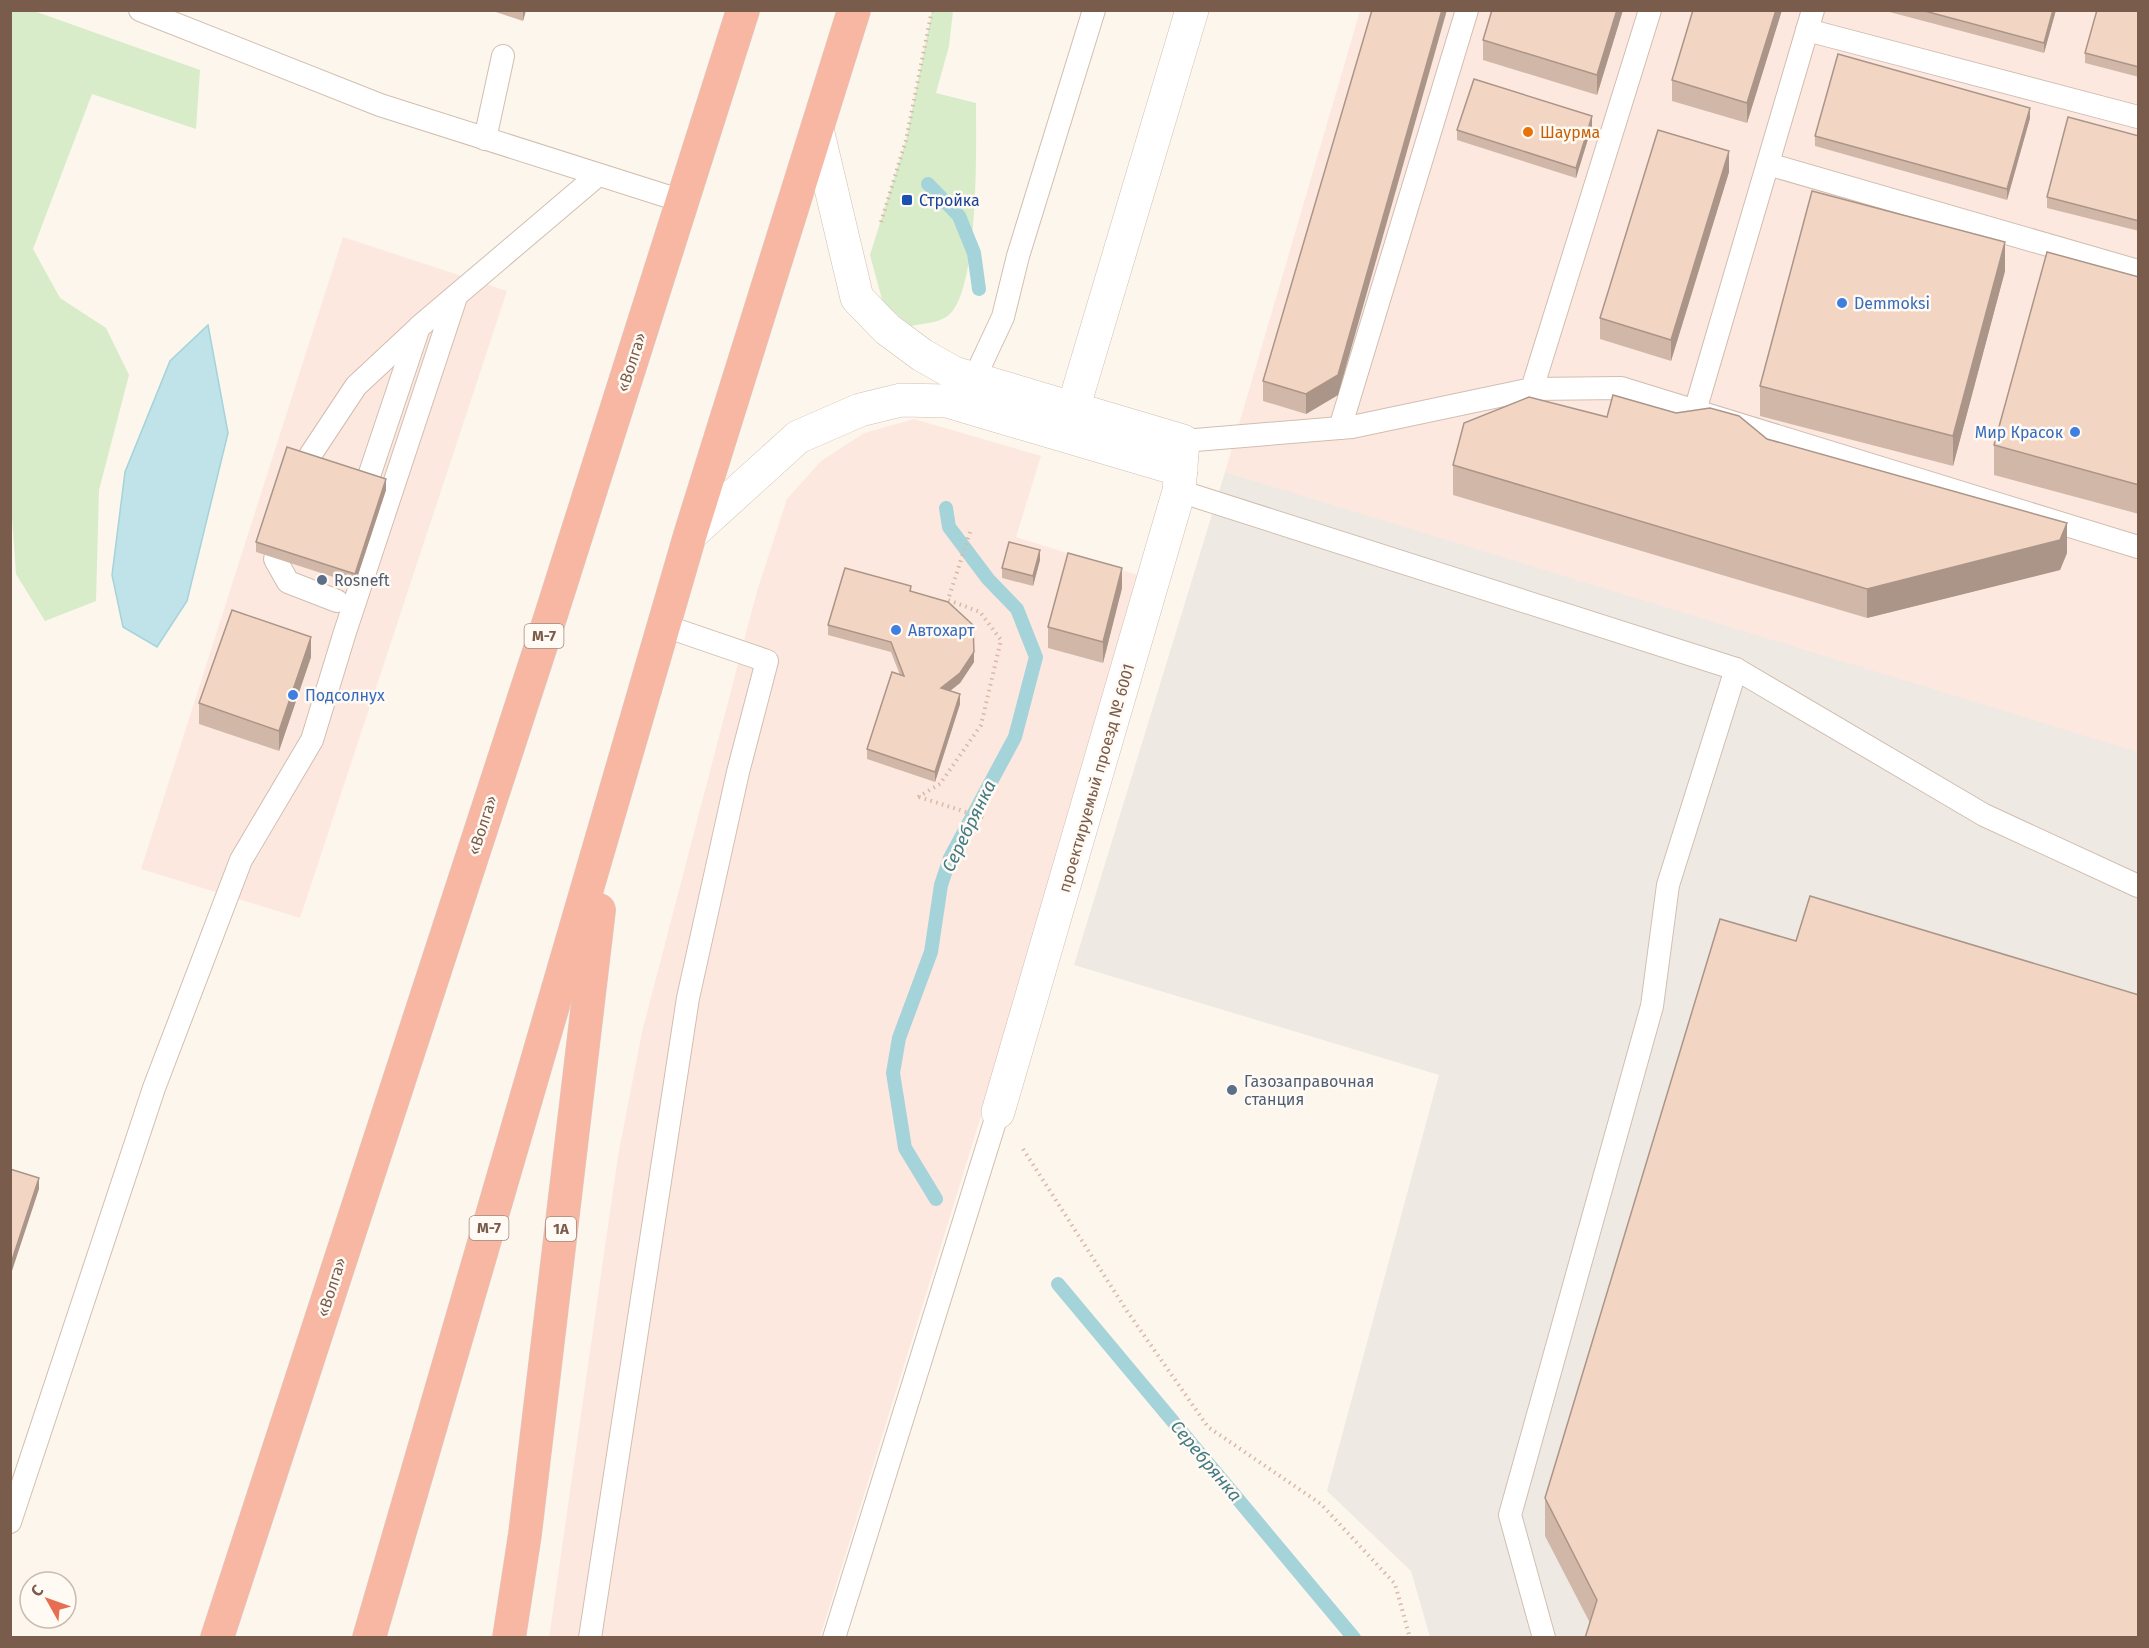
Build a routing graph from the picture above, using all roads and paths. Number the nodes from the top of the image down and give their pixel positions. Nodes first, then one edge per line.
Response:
1 (140, 10) edge
2 (743, 10) edge
3 (854, 10) edge
4 (932, 10) edge
5 (1094, 10) edge
6 (1192, 10) edge
7 (1467, 10) edge
8 (1650, 10) edge
9 (1810, 20) edge
10 (503, 56) dead end
11 (2139, 117) edge
12 (817, 129) junction
13 (485, 139) junction
14 (1767, 164) junction
15 (598, 175) junction
16 (682, 201) junction
17 (880, 224) dead end
18 (2139, 271) edge
19 (456, 297) junction
20 (419, 327) junction
21 (974, 379) junction
22 (1532, 389) junction
23 (1073, 409) junction
24 (1695, 411) junction
25 (1340, 428) junction
26 (305, 463) edge
27 (1181, 467) junction
28 (367, 482) edge
29 (970, 532) dead end
30 (690, 535) junction
31 (2139, 547) edge
32 (275, 559) edge
33 (336, 578) edge
34 (337, 601) junction
35 (665, 626) junction
36 (345, 632) junction
37 (1736, 669) junction
38 (985, 818) dead end
39 (609, 819) junction
40 (2139, 886) edge
41 (998, 1112) junction
42 (10, 1522) edge
43 (217, 1638) edge
44 (369, 1638) edge
45 (509, 1638) edge
46 (590, 1638) edge
47 (834, 1638) edge
48 (1410, 1638) edge
49 (1544, 1638) edge

1 - 13 lane
2 - 16 highway, «Волга» / М-7
3 - 12 highway, М-7
4 - 17 path
5 - 21 lane
6 - 23 street
7 - 25 lane
8 - 22 lane
9 - 11 lane
9 - 14 lane
10 - 13 lane
12 - 21 street
12 - 30 highway, М-7
13 - 15 lane
14 - 18 lane
14 - 24 lane
15 - 16 lane
15 - 19 lane
16 - 43 highway, «Волга» / М-7
19 - 20 lane
19 - 36 lane
20 - 26 lane
20 - 28 lane
21 - 23 street
22 - 24 lane
22 - 25 lane
23 - 27 street
24 - 31 lane
25 - 27 lane
27 - 30 street
27 - 37 lane
27 - 41 street, проектируемый проезд № 6001
29 - 38 path
30 - 35 highway, М-7
32 - 34 lane
33 - 34 lane
34 - 36 lane
35 - 39 highway, М-7
35 - 46 lane
36 - 42 lane
37 - 40 lane
37 - 49 lane
39 - 44 highway, М-7
39 - 45 highway, 1A
41 - 47 lane
41 - 48 path

